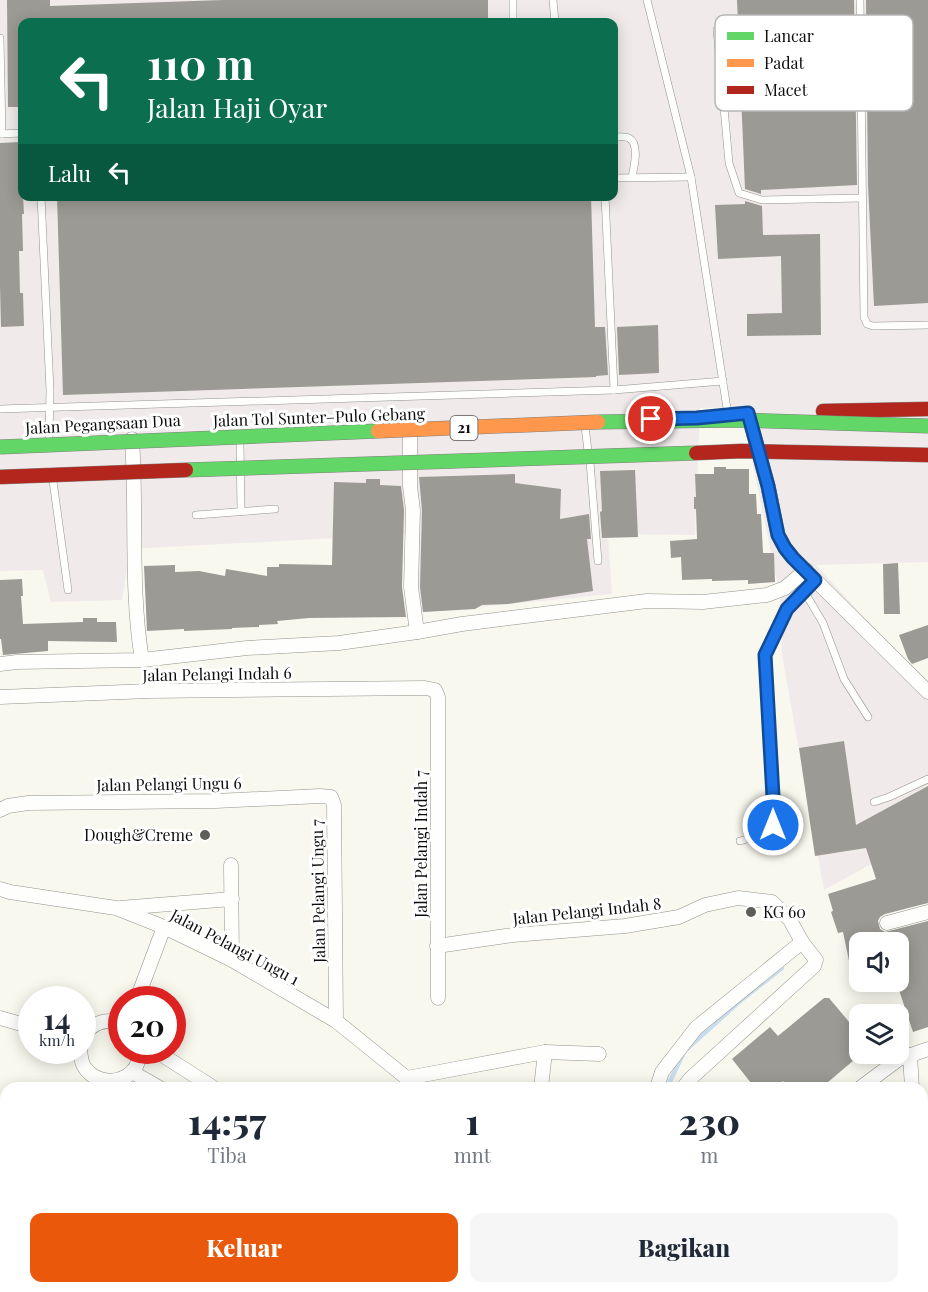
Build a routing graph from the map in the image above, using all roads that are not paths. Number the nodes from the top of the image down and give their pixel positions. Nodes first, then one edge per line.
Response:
1 (513, 0) edge
2 (553, 0) edge
3 (647, 0) edge
4 (860, 0) edge
5 (860, 15) edge
6 (513, 18) edge
7 (555, 18) edge
8 (0, 38) edge
9 (724, 111) edge
10 (861, 111) edge
11 (18, 133) edge
12 (1, 134) edge
13 (618, 137) edge
14 (632, 177) junction
15 (691, 177) junction
16 (618, 178) edge
17 (862, 198) junction
18 (40, 201) edge
19 (605, 201) edge
20 (928, 325) edge
21 (723, 381) junction
22 (614, 390) junction
23 (50, 408) junction
24 (0, 409) edge
25 (928, 409) edge
26 (748, 413) junction
27 (728, 415) junction
28 (584, 421) junction
29 (410, 425) junction
30 (928, 426) edge
31 (240, 433) junction
32 (132, 439) junction
33 (0, 446) edge
34 (49, 447) junction
35 (928, 455) edge
36 (51, 467) dead end
37 (0, 477) edge
38 (275, 509) dead end
39 (241, 511) junction
40 (196, 515) dead end
41 (598, 561) dead end
42 (811, 575) junction
43 (68, 590) dead end
44 (804, 591) junction
45 (417, 632) junction
46 (142, 660) junction
47 (0, 664) edge
48 (435, 690) joint
49 (928, 692) edge
50 (0, 697) edge
51 (868, 717) dead end
52 (928, 779) edge
53 (332, 797) joint
54 (874, 802) dead end
55 (4, 808) edge
56 (740, 841) dead end
57 (231, 865) dead end
58 (5, 891) edge
59 (232, 899) junction
60 (116, 908) junction
61 (928, 912) edge
62 (887, 923) dead end
63 (164, 927) junction
64 (802, 942) junction
65 (437, 946) junction
66 (232, 960) junction
67 (142, 986) edge
68 (438, 998) dead end
69 (0, 1018) edge
70 (336, 1021) junction
71 (18, 1023) edge
72 (928, 1049) edge
73 (545, 1052) junction
74 (599, 1054) dead end
75 (910, 1055) junction
76 (83, 1064) edge
77 (136, 1064) edge
78 (176, 1064) edge
79 (132, 1072) junction
80 (407, 1078) junction
81 (92, 1082) edge
82 (150, 1082) edge
83 (205, 1082) edge
84 (412, 1082) edge
85 (542, 1082) edge
86 (659, 1082) edge
87 (688, 1082) edge
88 (868, 1082) edge
89 (912, 1082) edge

1 - 6 lane
2 - 7 lane
3 - 15 lane
4 - 5 lane
8 - 12 lane
9 - 17 lane
10 - 17 lane
11 - 12 lane
13 - 14 lane
14 - 15 lane
14 - 16 lane
15 - 21 lane
17 - 20 lane
18 - 23 lane
19 - 22 lane
21 - 22 lane
21 - 27 lane
22 - 23 lane
23 - 24 lane
23 - 34 lane
25 - 26 main road, Jalan Pegangsaan Dua
26 - 27 main road, Jalan Pegangsaan Dua
26 - 42 street
27 - 28 main road, Jalan Pegangsaan Dua
28 - 29 main road, Jalan Pegangsaan Dua
28 - 41 lane
29 - 31 main road, Jalan Pegangsaan Dua
29 - 45 street
30 - 33 main road, Jalan Tol Sunter–Pulo Gebang / 21, bridge
31 - 32 main road, Jalan Pegangsaan Dua
31 - 39 lane
32 - 34 main road, Jalan Pegangsaan Dua
32 - 46 street
33 - 34 main road, Jalan Pegangsaan Dua
35 - 37 main road, 21, bridge
36 - 43 lane
38 - 39 lane
39 - 40 lane
42 - 44 lane
42 - 45 street
42 - 49 street
44 - 51 lane
44 - 56 lane
45 - 46 street
46 - 47 street
48 - 50 street, Jalan Pelangi Indah 6
48 - 65 street, Jalan Pelangi Indah 7
52 - 54 lane
53 - 55 street, Jalan Pelangi Ungu 6
53 - 70 street, Jalan Pelangi Ungu 7
57 - 59 street
58 - 60 street, Jalan Pelangi Ungu 1
59 - 60 street
59 - 66 street
60 - 63 street, Jalan Pelangi Ungu 1
61 - 62 street
63 - 66 street, Jalan Pelangi Ungu 1
63 - 67 street
64 - 65 street, Jalan Pelangi Indah 8
64 - 86 street
64 - 87 street, Jalan Pelangi Indah 8
65 - 68 street, Jalan Pelangi Indah 7
66 - 70 street, Jalan Pelangi Ungu 1
69 - 71 street
70 - 80 street, Jalan Pelangi Ungu 1
72 - 75 street
73 - 74 street
73 - 80 street
73 - 85 street
75 - 88 street
75 - 89 street
76 - 81 street
77 - 79 street
78 - 83 street
79 - 81 street
79 - 82 street
80 - 84 street, Jalan Pelangi Ungu 1

